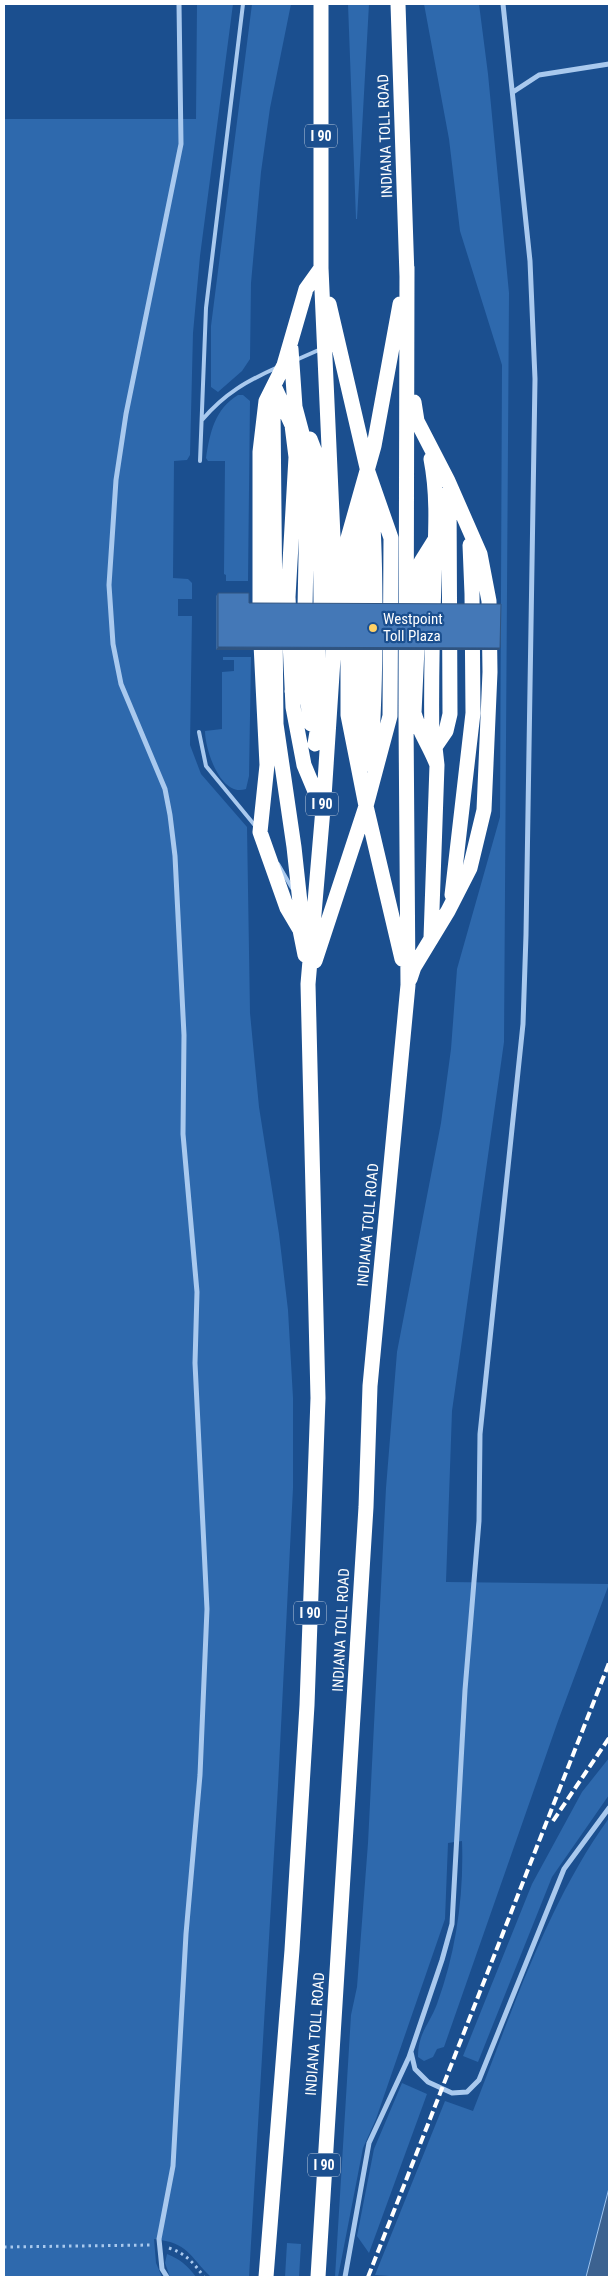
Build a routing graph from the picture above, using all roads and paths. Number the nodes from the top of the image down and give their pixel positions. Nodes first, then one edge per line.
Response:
1 (179, 4) edge
2 (243, 4) edge
3 (321, 4) edge
4 (398, 4) edge
5 (503, 4) edge
6 (609, 64) edge
7 (513, 92) junction
8 (404, 198) junction
9 (321, 265) junction
10 (407, 267) junction
11 (332, 314) junction
12 (397, 317) junction
13 (324, 347) junction
14 (406, 358) junction
15 (289, 363) junction
16 (412, 386) junction
17 (275, 395) junction
18 (298, 419) junction
19 (202, 420) junction
20 (328, 420) junction
21 (429, 448) junction
22 (200, 460) dead end
23 (320, 465) junction
24 (368, 473) junction
25 (446, 479) junction
26 (462, 511) junction
27 (303, 671) junction
28 (292, 690) junction
29 (276, 722) junction
30 (199, 732) dead end
31 (315, 744) junction
32 (267, 765) junction
33 (437, 765) junction
34 (323, 803) junction
35 (366, 806) junction
36 (260, 832) junction
37 (300, 902) junction
38 (448, 911) junction
39 (312, 924) junction
40 (431, 942) junction
41 (308, 966) junction
42 (308, 984) junction
43 (408, 985) junction
44 (609, 1808) edge
45 (410, 2051) junction
46 (160, 2245) junction
47 (4, 2247) edge
48 (167, 2277) edge
49 (204, 2277) edge
50 (266, 2277) edge
51 (318, 2277) edge
52 (345, 2277) edge

1 - 46 street
2 - 19 lane
3 - 9 highway, I 90
4 - 8 highway, INDIANA TOLL ROAD / I 90
5 - 7 street
6 - 7 street
7 - 45 street
8 - 10 highway, INDIANA TOLL ROAD / I 90
8 - 12 highway
9 - 11 highway, I 90
9 - 13 highway, I 90
9 - 15 highway
10 - 12 highway, I 90
10 - 14 highway, I 90
10 - 16 highway
11 - 13 lane
11 - 24 highway, I 90
12 - 14 highway
12 - 24 highway, I 90
13 - 15 lane
13 - 20 highway, I 90
14 - 16 highway
14 - 43 highway, I 90
15 - 17 highway
15 - 18 highway
15 - 19 lane
16 - 21 highway
16 - 25 highway
17 - 28 highway
17 - 29 highway
17 - 32 highway
18 - 23 highway
18 - 27 highway
19 - 22 lane
20 - 23 highway
20 - 34 highway, I 90
21 - 25 highway
21 - 33 highway
23 - 31 highway
24 - 35 highway, I 90
24 - 35 highway, I 90
25 - 26 highway
25 - 33 highway
26 - 38 highway
26 - 38 highway
27 - 28 highway
27 - 31 highway
28 - 29 highway
28 - 34 highway
29 - 32 highway
29 - 37 highway
30 - 36 lane
31 - 34 highway
32 - 36 highway
33 - 40 highway
34 - 39 highway, I 90
35 - 42 highway, I 90
35 - 43 highway, I 90
36 - 37 lane
36 - 41 highway
37 - 39 lane
37 - 41 highway
38 - 40 highway
39 - 41 highway, I 90
40 - 43 highway
41 - 42 highway, I 90
42 - 50 highway, INDIANA TOLL ROAD / I 90
43 - 51 highway, INDIANA TOLL ROAD / I 90
44 - 45 street
45 - 52 street
46 - 47 path
46 - 48 street
46 - 49 path

